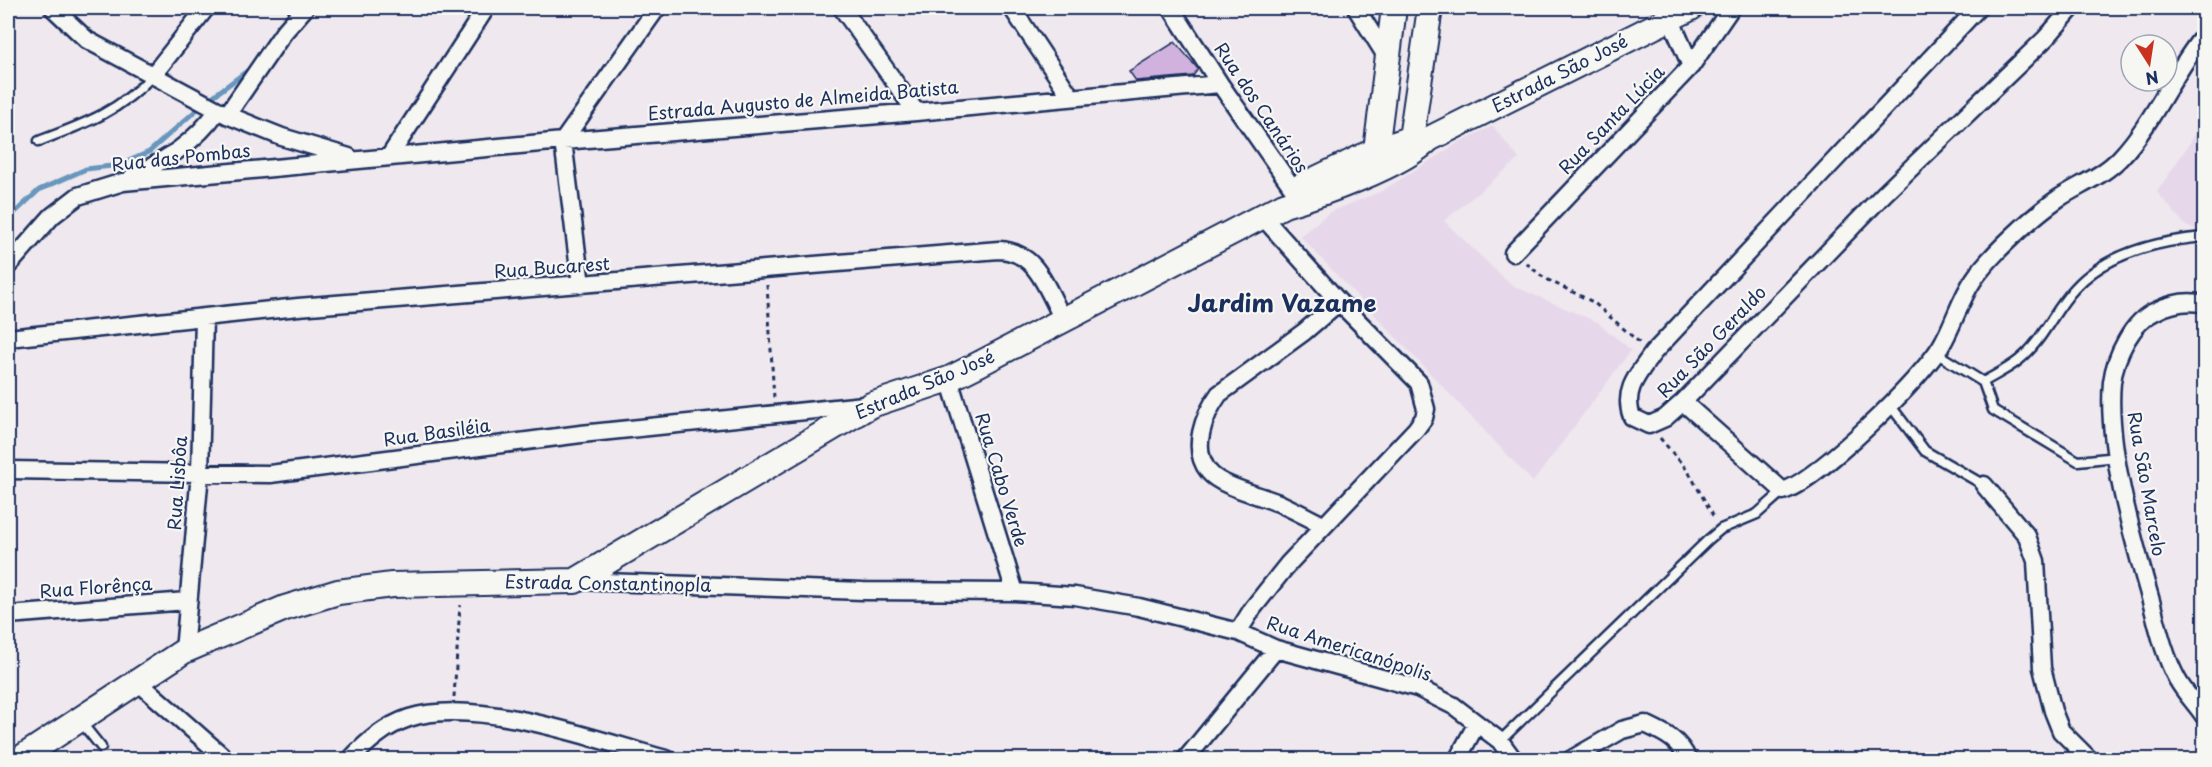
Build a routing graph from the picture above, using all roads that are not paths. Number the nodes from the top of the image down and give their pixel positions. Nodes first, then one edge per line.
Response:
1 (53, 8) edge
2 (207, 8) edge
3 (305, 8) edge
4 (486, 8) edge
5 (657, 8) edge
6 (842, 8) edge
7 (1012, 8) edge
8 (1171, 8) edge
9 (1356, 8) edge
10 (1394, 8) edge
11 (1430, 8) edge
12 (1731, 8) edge
13 (1978, 8) edge
14 (2072, 8) edge
15 (1681, 13) edge
16 (2205, 35) edge
17 (1386, 56) junction
18 (1690, 66) junction
19 (153, 75) junction
20 (1220, 84) junction
21 (1071, 97) junction
22 (220, 112) junction
23 (916, 112) junction
24 (39, 141) dead end
25 (563, 141) junction
26 (1416, 144) junction
27 (389, 157) junction
28 (358, 160) junction
29 (1374, 161) junction
30 (123, 182) junction
31 (1293, 198) junction
32 (1263, 217) junction
33 (2205, 237) edge
34 (1513, 253) road end
35 (8, 266) edge
36 (581, 285) junction
37 (1339, 302) junction
38 (2205, 304) edge
39 (204, 318) junction
40 (1063, 319) junction
41 (8, 338) edge
42 (1936, 353) junction
43 (949, 379) junction
44 (1983, 382) junction
45 (1683, 402) junction
46 (871, 405) junction
47 (1889, 405) junction
48 (2118, 457) junction
49 (8, 470) edge
50 (200, 473) junction
51 (1984, 484) joint
52 (1783, 491) junction
53 (1323, 525) junction
54 (575, 581) junction
55 (1015, 592) junction
56 (187, 601) junction
57 (8, 615) edge
58 (1238, 632) junction
59 (1276, 649) junction
60 (184, 651) junction
61 (137, 681) junction
62 (2205, 716) edge
63 (79, 720) junction
64 (1476, 725) junction
65 (101, 747) dead end
66 (1507, 749) edge
67 (18, 759) edge
68 (227, 759) edge
69 (350, 759) edge
70 (669, 759) edge
71 (1185, 759) edge
72 (1457, 759) edge
73 (1570, 759) edge
74 (1688, 759) edge
75 (2090, 759) edge

1 - 19 street
2 - 19 street
3 - 22 street
4 - 27 street
5 - 25 street
6 - 23 street
7 - 21 street
8 - 20 street, Rua dos Canários
9 - 17 street
10 - 17 street
11 - 26 street
12 - 18 street, Rua Santa Lúcia
13 - 45 street, Rua São Geraldo
14 - 45 street, Rua São Geraldo
15 - 18 street
15 - 26 street, Estrada São José
16 - 42 street
17 - 29 street
18 - 34 street, Rua Santa Lúcia
19 - 22 street
19 - 24 lane
20 - 21 street, Estrada Augusto de Almeida Batista
20 - 31 street, Rua dos Canários
21 - 23 street, Estrada Augusto de Almeida Batista
22 - 28 street
22 - 30 street
23 - 25 street, Estrada Augusto de Almeida Batista
25 - 27 street, Estrada Augusto de Almeida Batista
25 - 36 street
26 - 29 street, Estrada São José
27 - 28 street, Rua das Pombas
28 - 30 street, Rua das Pombas
29 - 31 street, Estrada São José
30 - 35 street, Rua das Pombas
31 - 32 street, Estrada São José
32 - 37 street
32 - 40 street, Estrada São José
33 - 44 lane
36 - 39 street, Rua Bucarest
36 - 40 street, Rua Bucarest
37 - 53 street
37 - 53 street
38 - 48 street, Rua São Marcelo
39 - 41 street, Rua Bucarest
39 - 50 street, Rua Lisbôa
40 - 43 street, Estrada São José
42 - 44 lane
42 - 47 street
43 - 46 street, Estrada São José
43 - 55 street, Rua Cabo Verde
44 - 48 lane
45 - 52 street
46 - 50 street, Rua Basiléia
46 - 54 street, Estrada São José
47 - 51 lane
47 - 52 street
48 - 62 street, Rua São Marcelo
49 - 50 street, Rua Basiléia
50 - 56 street, Rua Lisbôa
51 - 75 street
52 - 66 lane
53 - 58 street
54 - 55 street, Estrada Constantinopla
54 - 60 street, Estrada Constantinopla
55 - 58 street, Estrada Constantinopla
56 - 57 street, Rua Florênça
56 - 60 street, Rua Lisbôa
58 - 59 street, Rua Americanópolis
59 - 64 street, Rua Americanópolis
59 - 71 street
60 - 61 street, Estrada Constantinopla
61 - 63 street, Estrada Constantinopla
61 - 68 street
63 - 65 lane
63 - 67 street, Estrada Constantinopla
64 - 66 street, Rua Americanópolis
64 - 72 street
69 - 70 street
73 - 74 street

